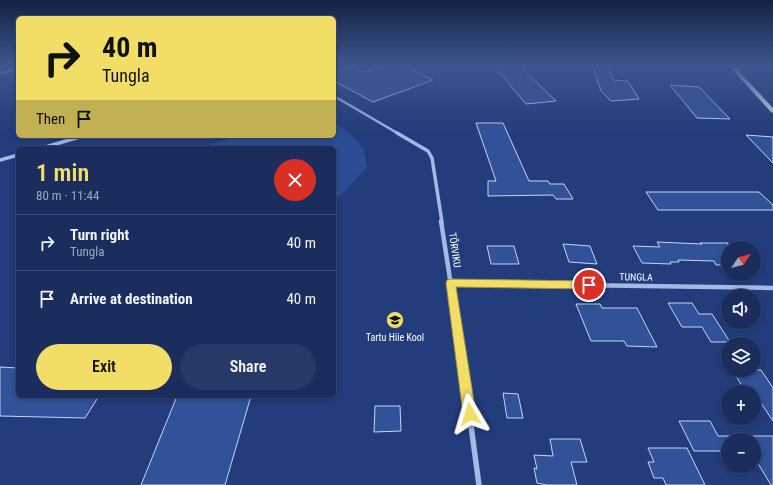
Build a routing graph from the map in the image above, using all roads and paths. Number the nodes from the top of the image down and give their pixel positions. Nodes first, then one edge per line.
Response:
1 (751, 88) edge
2 (336, 97) edge
3 (773, 111) edge
4 (76, 138) edge
5 (49, 146) edge
6 (16, 156) edge
7 (0, 160) edge
8 (451, 283) junction
9 (773, 288) edge
10 (479, 485) edge

1 - 3 main road
2 - 8 street, TÕRVIKU
4 - 5 street
6 - 7 street
8 - 9 street, TUNGLA
8 - 10 street, TÕRVIKU

